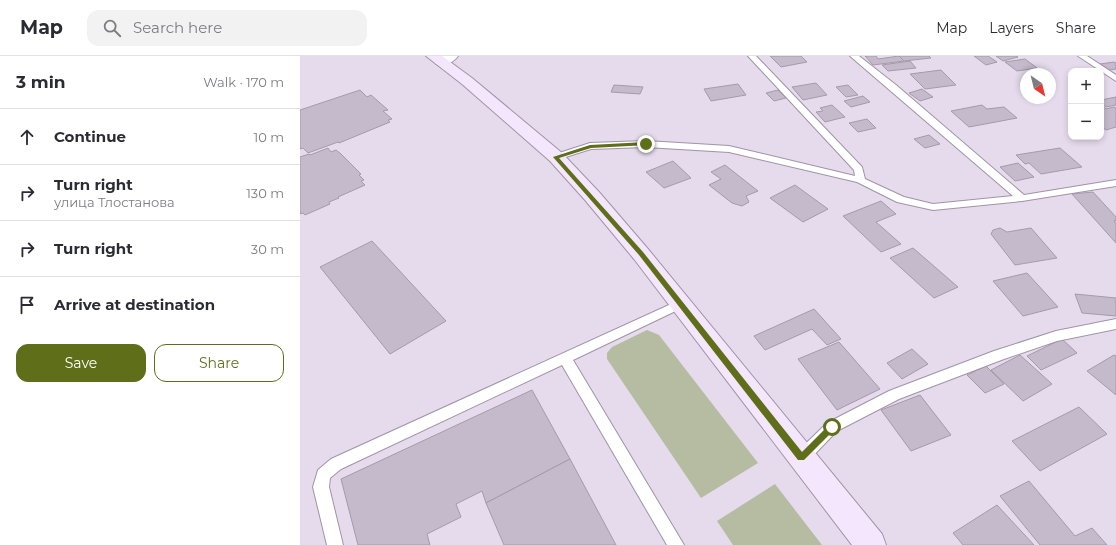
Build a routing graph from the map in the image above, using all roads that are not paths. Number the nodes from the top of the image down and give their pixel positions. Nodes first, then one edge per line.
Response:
1 (752, 56) edge
2 (854, 56) edge
3 (1082, 56) edge
4 (442, 58) edge
5 (1116, 79) edge
6 (556, 157) junction
7 (860, 180) junction
8 (1116, 183) edge
9 (1022, 198) junction
10 (680, 304) junction
11 (1116, 324) edge
12 (565, 358) junction
13 (801, 458) junction
14 (335, 545) edge
15 (676, 545) edge
16 (871, 545) edge

1 - 7 lane
2 - 9 lane
3 - 5 lane
4 - 6 main road
6 - 7 lane
6 - 10 main road
7 - 9 lane
8 - 9 lane
10 - 12 lane
10 - 13 main road
11 - 13 lane
12 - 14 lane
12 - 15 lane
13 - 16 main road

